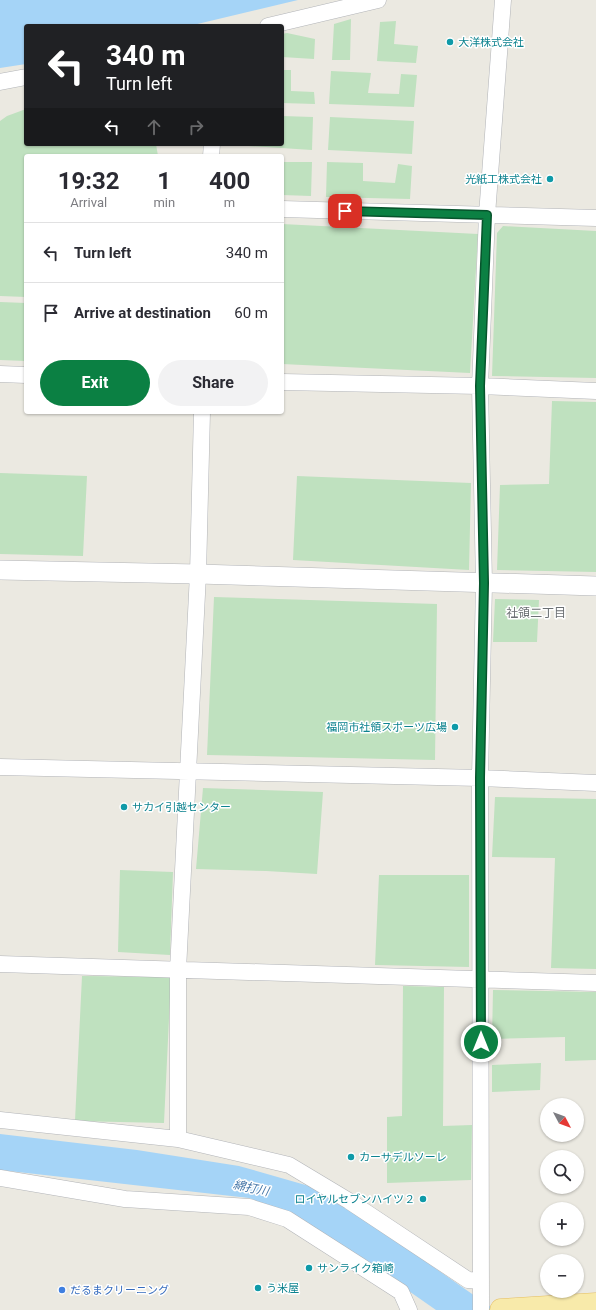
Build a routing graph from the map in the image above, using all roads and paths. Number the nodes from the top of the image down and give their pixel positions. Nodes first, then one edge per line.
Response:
1 (378, 0) edge
2 (503, 0) edge
3 (276, 24) edge
4 (24, 77) edge
5 (0, 82) edge
6 (284, 209) edge
7 (487, 215) junction
8 (596, 218) edge
9 (0, 374) edge
10 (24, 375) edge
11 (284, 382) edge
12 (480, 386) junction
13 (596, 391) edge
14 (202, 414) edge
15 (0, 570) edge
16 (198, 574) junction
17 (484, 583) junction
18 (596, 586) edge
19 (0, 767) edge
20 (187, 771) junction
21 (480, 778) junction
22 (596, 783) edge
23 (0, 964) edge
24 (178, 970) junction
25 (481, 978) junction
26 (596, 982) edge
27 (0, 1120) edge
28 (178, 1140) junction
29 (0, 1178) edge
30 (481, 1281) junction
31 (481, 1304) edge
32 (596, 1304) edge
33 (409, 1310) edge
34 (502, 1310) edge

1 - 3 street
2 - 7 street
4 - 5 street
6 - 7 street
7 - 8 street
7 - 12 street
9 - 10 street
11 - 12 street
12 - 13 street
12 - 17 street
14 - 16 street
15 - 16 street
16 - 17 street
16 - 20 street
17 - 18 street
17 - 21 street
19 - 20 street
20 - 21 street
20 - 24 street
21 - 22 street
21 - 25 street
23 - 24 street
24 - 25 street
24 - 28 street
25 - 26 street
25 - 30 street
27 - 28 street
28 - 30 street
29 - 33 street
30 - 31 street
32 - 34 main road

